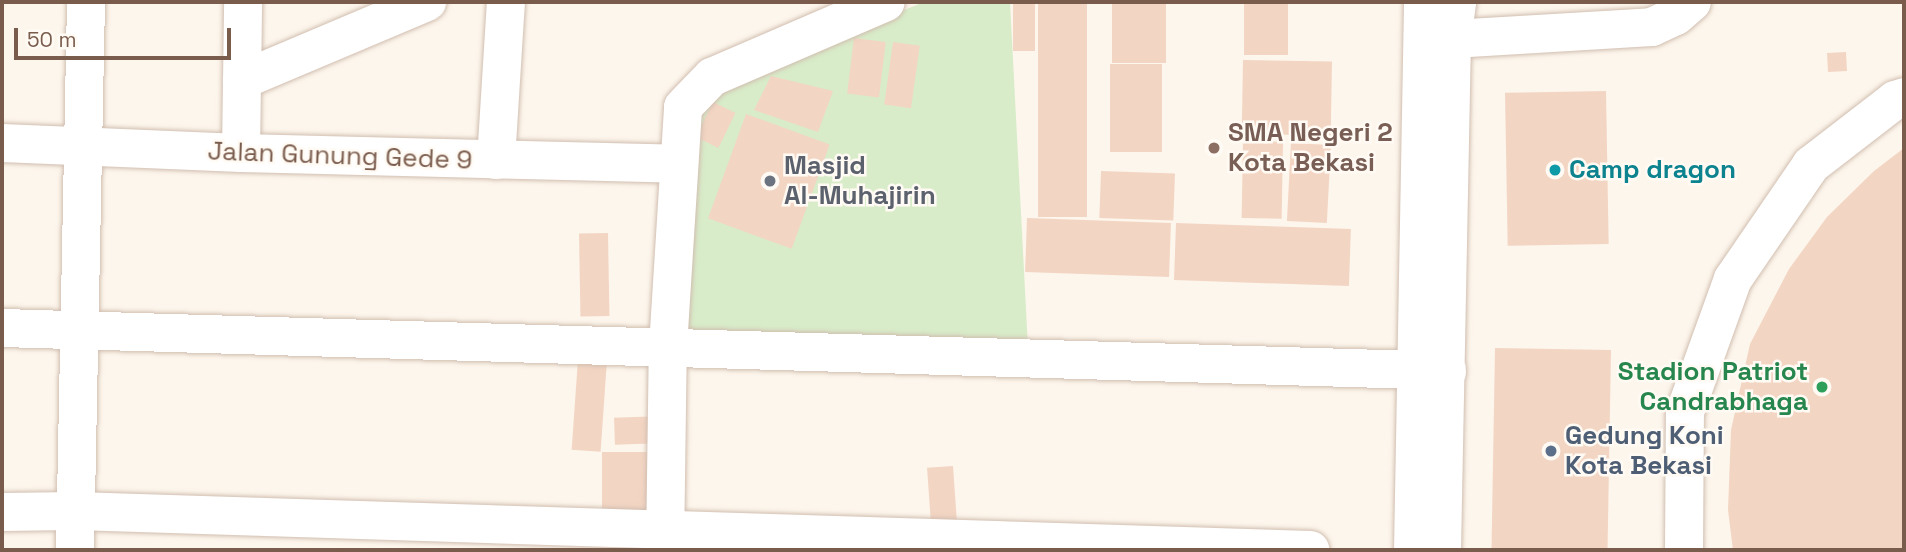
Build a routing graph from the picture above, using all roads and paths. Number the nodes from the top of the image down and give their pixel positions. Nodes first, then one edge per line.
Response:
1 (86, 2) edge
2 (243, 2) edge
3 (427, 2) edge
4 (506, 2) edge
5 (886, 2) edge
6 (1423, 2) edge
7 (1457, 2) edge
8 (1692, 2) edge
9 (1452, 39) junction
10 (243, 80) junction
11 (1904, 97) edge
12 (2, 143) edge
13 (84, 147) junction
14 (241, 153) junction
15 (496, 160) junction
16 (679, 164) junction
17 (2, 328) edge
18 (81, 330) junction
19 (668, 347) junction
20 (1432, 370) junction
21 (2, 512) edge
22 (76, 512) junction
23 (231, 533) edge
24 (369, 536) edge
25 (513, 537) edge
26 (665, 540) edge
27 (823, 543) edge
28 (1250, 549) edge
29 (75, 550) edge
30 (1310, 550) edge
31 (1413, 550) edge
32 (1442, 550) edge
33 (1684, 550) edge

1 - 13 street
2 - 10 street
3 - 10 street
4 - 15 street
5 - 16 street
6 - 20 street
7 - 9 street
8 - 9 street
9 - 20 street
10 - 14 street
11 - 33 street
12 - 13 street, Jalan Gunung Gede 9
13 - 14 street, Jalan Gunung Gede 9
13 - 18 street
14 - 15 street, Jalan Gunung Gede 9
15 - 16 street, Jalan Gunung Gede 9
16 - 19 street
17 - 18 street
18 - 19 street
18 - 22 street
19 - 20 street
19 - 26 street
20 - 31 street
20 - 32 street
21 - 22 street
22 - 23 street
22 - 29 street
23 - 24 street
24 - 25 street
25 - 26 street
26 - 27 street
27 - 28 street
28 - 30 street

